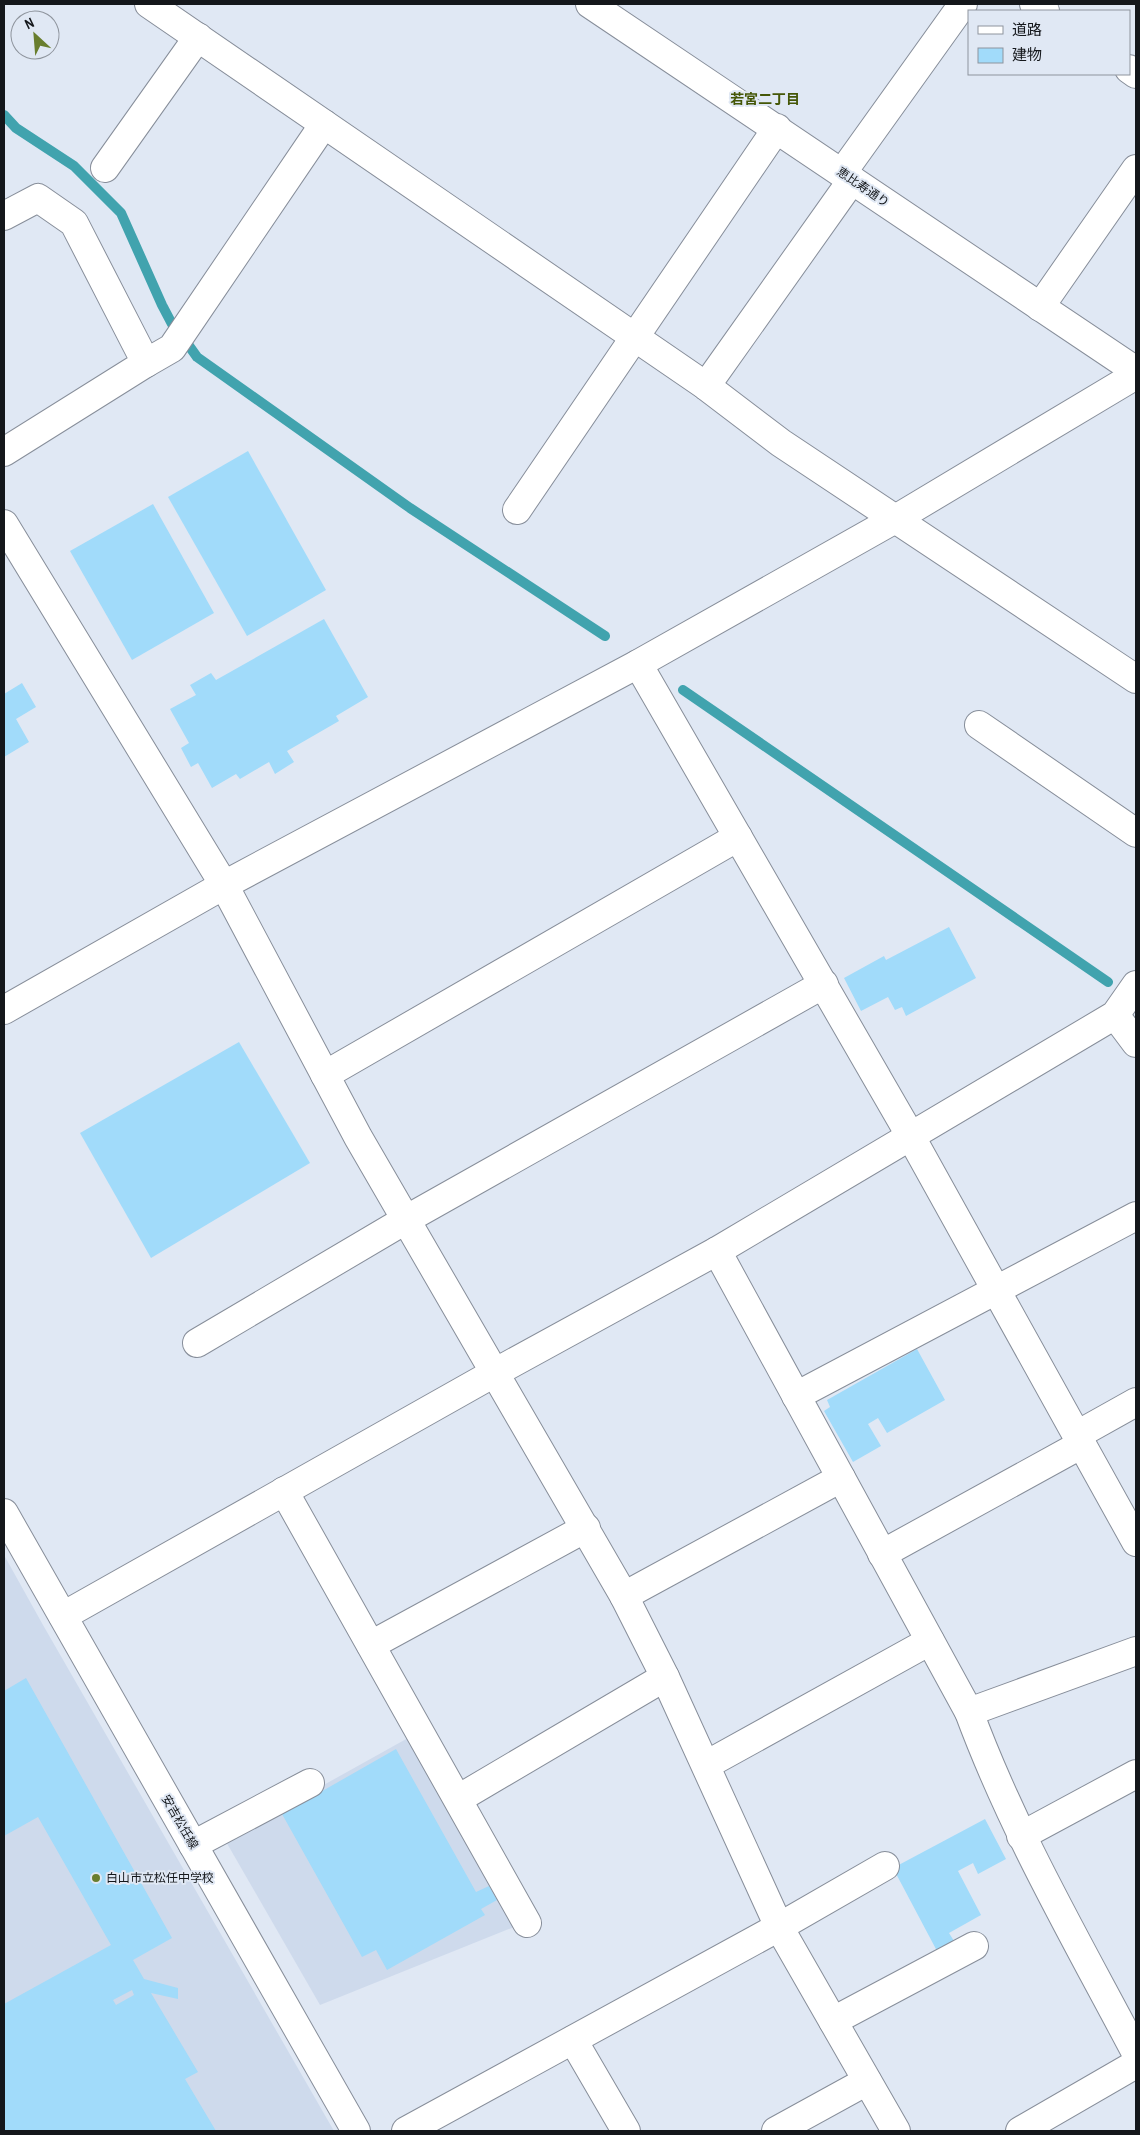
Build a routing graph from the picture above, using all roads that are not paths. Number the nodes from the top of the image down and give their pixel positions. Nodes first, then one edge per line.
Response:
1 (149, 4) edge
2 (590, 4) edge
3 (962, 4) edge
4 (198, 37) junction
5 (324, 124) junction
6 (777, 128) junction
7 (105, 168) dead end
8 (1136, 169) edge
9 (847, 176) junction
10 (4, 216) edge
11 (1040, 307) junction
12 (635, 338) junction
13 (146, 363) junction
14 (1136, 373) edge
15 (706, 386) junction
16 (4, 452) edge
17 (517, 510) dead end
18 (897, 518) junction
19 (4, 524) edge
20 (638, 664) junction
21 (1136, 679) edge
22 (979, 725) dead end
23 (1136, 833) edge
24 (738, 837) junction
25 (224, 886) junction
26 (824, 984) junction
27 (1136, 985) edge
28 (4, 1010) edge
29 (1115, 1015) junction
30 (1136, 1043) edge
31 (325, 1075) junction
32 (910, 1135) junction
33 (1136, 1216) edge
34 (407, 1219) junction
35 (717, 1251) junction
36 (996, 1289) junction
37 (197, 1343) dead end
38 (496, 1372) junction
39 (796, 1396) junction
40 (1136, 1402) edge
41 (1079, 1439) junction
42 (841, 1478) junction
43 (284, 1491) junction
44 (4, 1513) edge
45 (586, 1528) junction
46 (1136, 1542) edge
47 (882, 1554) junction
48 (624, 1596) junction
49 (63, 1616) junction
50 (930, 1641) junction
51 (371, 1645) junction
52 (1136, 1651) edge
53 (665, 1677) junction
54 (969, 1712) junction
55 (706, 1765) junction
56 (1136, 1774) edge
57 (310, 1783) dead end
58 (458, 1799) junction
59 (1021, 1836) junction
60 (193, 1845) junction
61 (885, 1866) dead end
62 (527, 1923) dead end
63 (779, 1927) junction
64 (974, 1946) dead end
65 (833, 2021) junction
66 (574, 2040) junction
67 (1136, 2054) edge
68 (1136, 2064) edge
69 (867, 2081) junction
70 (620, 2129) edge
71 (356, 2131) edge
72 (406, 2131) edge
73 (776, 2131) edge
74 (896, 2131) edge
75 (1020, 2131) edge

1 - 4 street
2 - 6 street, 恵比寿通り
3 - 9 street
4 - 5 street
4 - 7 street
5 - 12 street
5 - 13 street
6 - 9 street, 恵比寿通り
6 - 12 street
8 - 11 street
9 - 11 street, 恵比寿通り
9 - 15 street
10 - 13 street
11 - 14 street, 恵比寿通り
12 - 15 street
12 - 17 street
13 - 16 street
14 - 18 street
15 - 18 street
18 - 20 street
18 - 21 street
19 - 25 street
20 - 24 street
20 - 25 street
22 - 23 street
24 - 26 street
24 - 31 street
25 - 28 street
25 - 31 street
26 - 32 street
26 - 34 street
27 - 29 street
29 - 30 street
29 - 32 street
31 - 34 street
32 - 35 street
32 - 36 street
33 - 36 street
34 - 37 street
34 - 38 street
35 - 38 street
35 - 39 street
36 - 39 street
36 - 41 street
38 - 43 street
38 - 45 street
39 - 42 street
40 - 41 street
41 - 46 street
41 - 47 street
42 - 47 street
42 - 48 street
43 - 49 street
43 - 51 street
44 - 49 street, 安吉松任線
45 - 48 street
45 - 51 street
47 - 50 street
48 - 53 street
49 - 60 street, 安吉松任線
50 - 54 street
50 - 55 street
51 - 58 street
52 - 54 street
53 - 55 street
53 - 58 street
54 - 59 street
55 - 63 street
56 - 59 street
57 - 60 street
58 - 62 street
59 - 67 street
60 - 71 street, 安吉松任線
61 - 63 street
63 - 65 street
63 - 66 street
64 - 65 street
65 - 69 street
66 - 70 street
66 - 72 street
68 - 75 street
69 - 73 street
69 - 74 street

